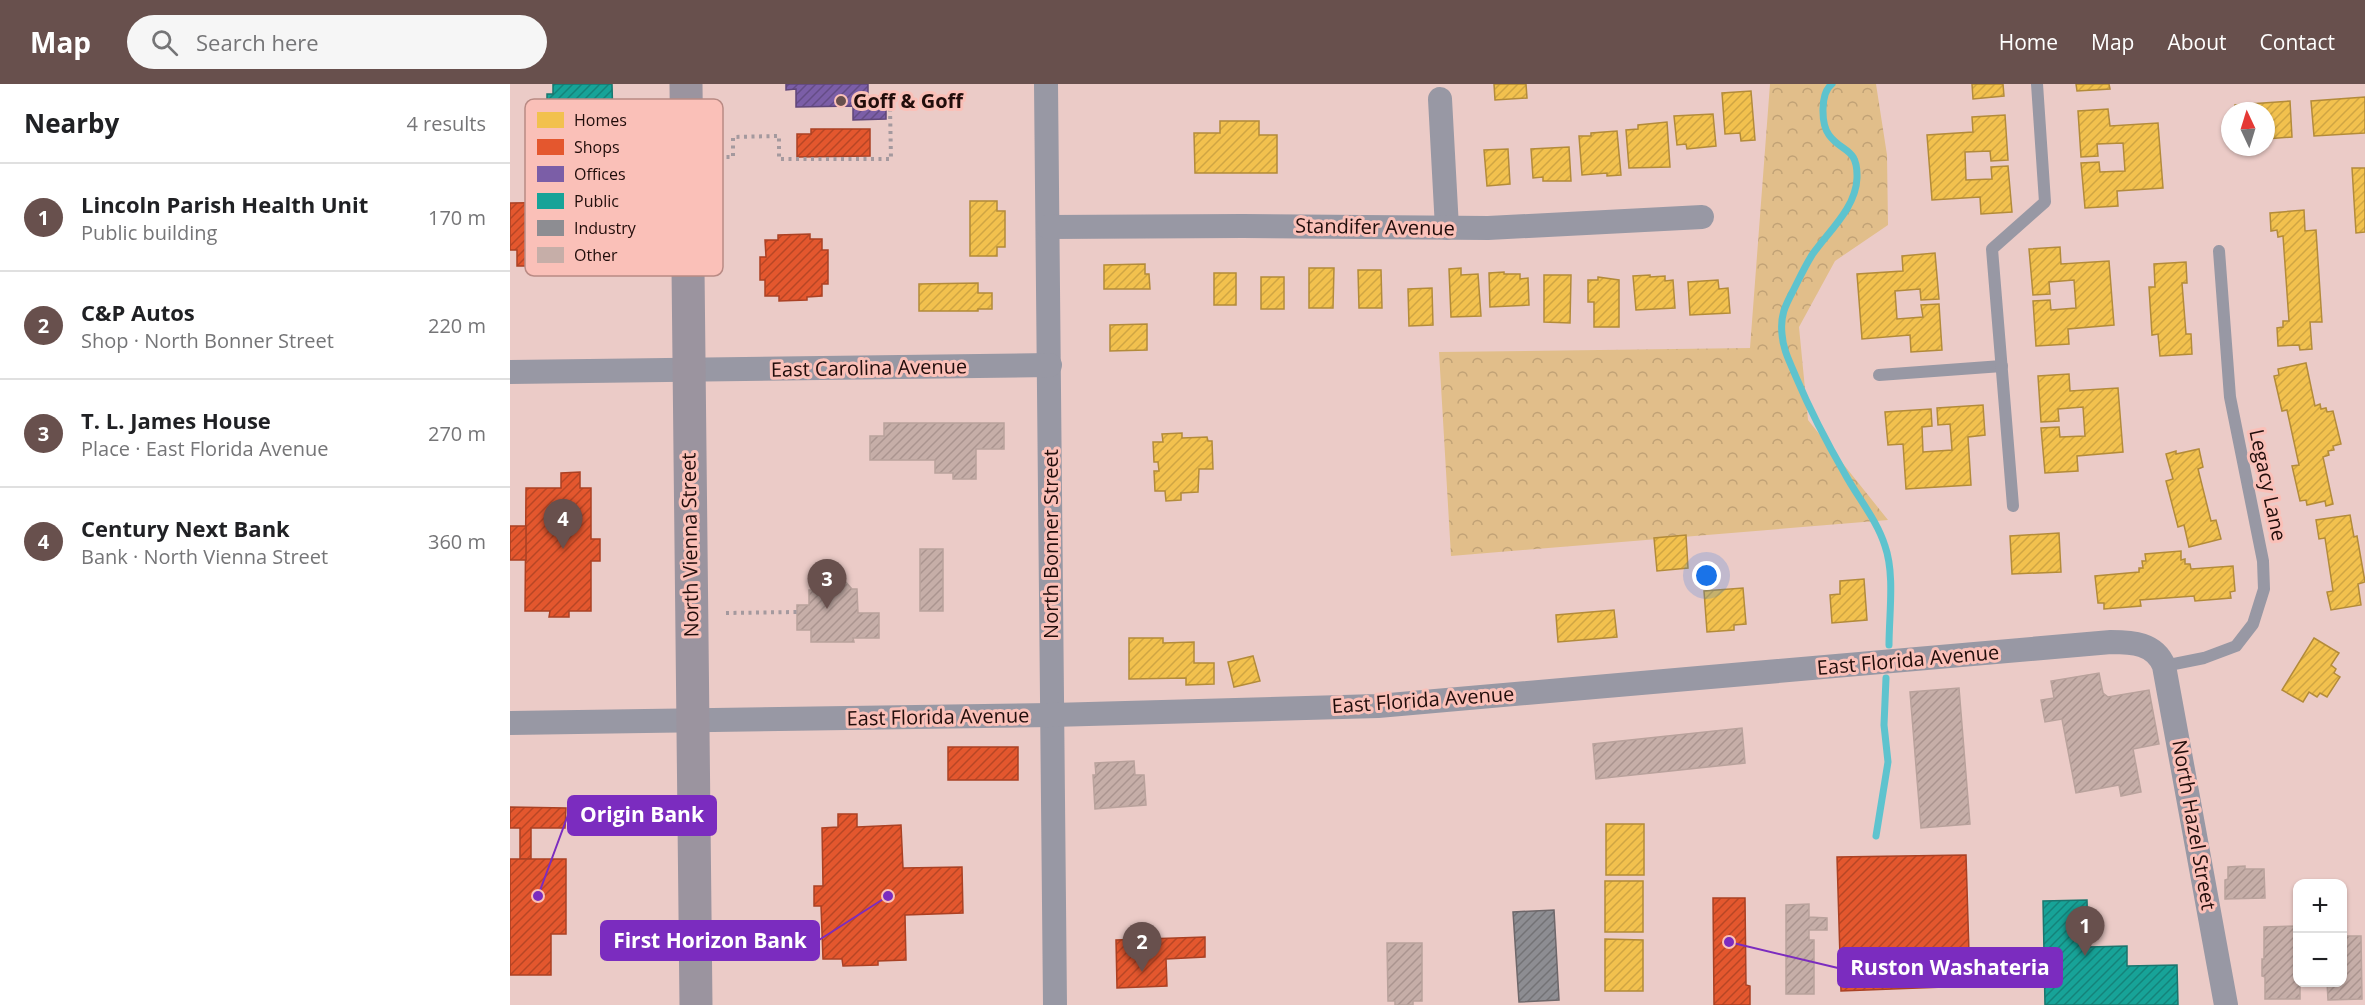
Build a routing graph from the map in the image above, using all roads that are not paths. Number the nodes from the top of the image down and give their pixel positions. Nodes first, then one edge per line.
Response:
1 (686, 84) edge
2 (1046, 84) edge
3 (2037, 84) edge
4 (686, 99) edge
5 (1440, 99) dead end
6 (1702, 217) dead end
7 (1048, 227) junction
8 (1447, 228) junction
9 (2219, 251) dead end
10 (687, 276) edge
11 (1050, 365) junction
12 (2002, 366) junction
13 (688, 371) junction
14 (510, 372) edge
15 (1879, 375) dead end
16 (2013, 506) dead end
17 (2158, 658) junction
18 (1052, 715) junction
19 (692, 722) junction
20 (510, 723) edge
21 (696, 1005) edge
22 (1055, 1005) edge
23 (2226, 1005) edge

1 - 4 highway, North Vienna Street
2 - 7 street, North Bonner Street
3 - 12 lane
5 - 8 street
6 - 8 street, Standifer Avenue
7 - 8 street, Standifer Avenue
7 - 11 street, North Bonner Street
9 - 17 lane, Legacy Lane
10 - 13 highway, North Vienna Street
11 - 13 street, East Carolina Avenue
11 - 18 street, North Bonner Street
12 - 15 lane
12 - 16 lane
13 - 14 street, East Carolina Avenue
13 - 19 highway, North Vienna Street
17 - 18 street, East Florida Avenue
17 - 23 street, North Hazel Street
18 - 19 street, East Florida Avenue
18 - 22 street, North Bonner Street
19 - 20 street, East Florida Avenue
19 - 21 highway, North Vienna Street

